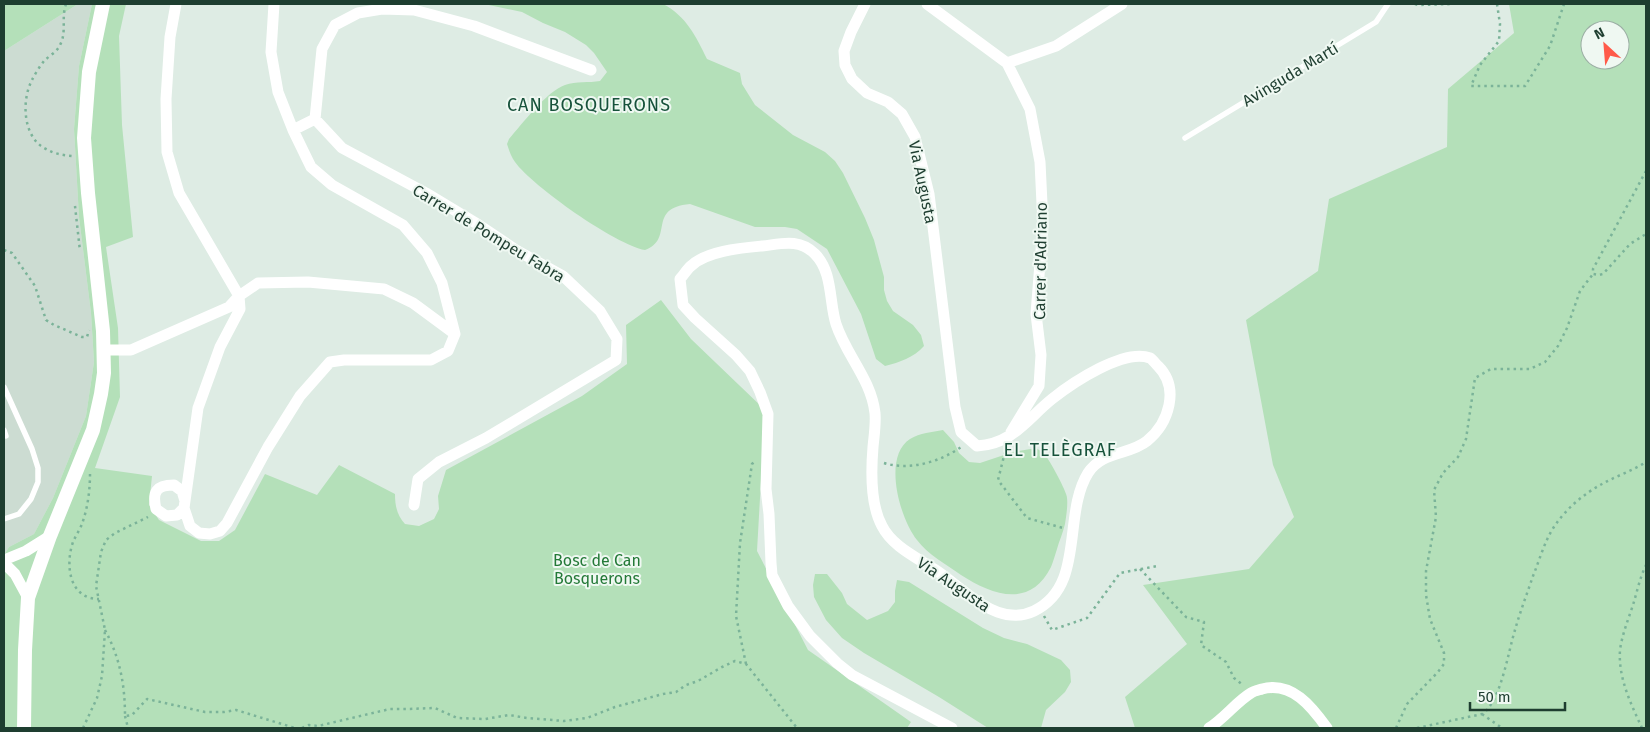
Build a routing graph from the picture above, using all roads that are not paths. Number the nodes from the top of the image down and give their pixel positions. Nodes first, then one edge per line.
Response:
1 (103, 4) edge
2 (176, 4) edge
3 (274, 4) edge
4 (865, 4) edge
5 (927, 4) edge
6 (1122, 4) edge
7 (1388, 4) edge
8 (1008, 63) junction
9 (591, 70) dead end
10 (315, 120) junction
11 (293, 130) junction
12 (1185, 138) dead end
13 (239, 296) junction
14 (455, 334) junction
15 (104, 350) junction
16 (4, 387) edge
17 (1009, 436) junction
18 (184, 505) junction
19 (414, 505) dead end
20 (4, 519) edge
21 (50, 536) junction
22 (4, 562) edge
23 (28, 598) junction
24 (24, 728) edge
25 (952, 728) edge
26 (1210, 728) edge
27 (1328, 728) edge

1 - 15 street
2 - 13 street
3 - 11 street
4 - 17 street, Via Augusta
5 - 8 street, Carrer d'Adriano
6 - 8 street
7 - 12 lane, Avinguda Martí
8 - 17 street, Carrer d'Adriano
9 - 10 street
10 - 11 street
10 - 19 street, Carrer de Pompeu Fabra
11 - 14 street
13 - 14 street
13 - 15 street
13 - 18 street
14 - 18 street
15 - 21 street
16 - 20 lane
17 - 25 street, Via Augusta
18 - 18 street
21 - 22 street
21 - 23 street
22 - 23 street
23 - 24 street
26 - 27 street

